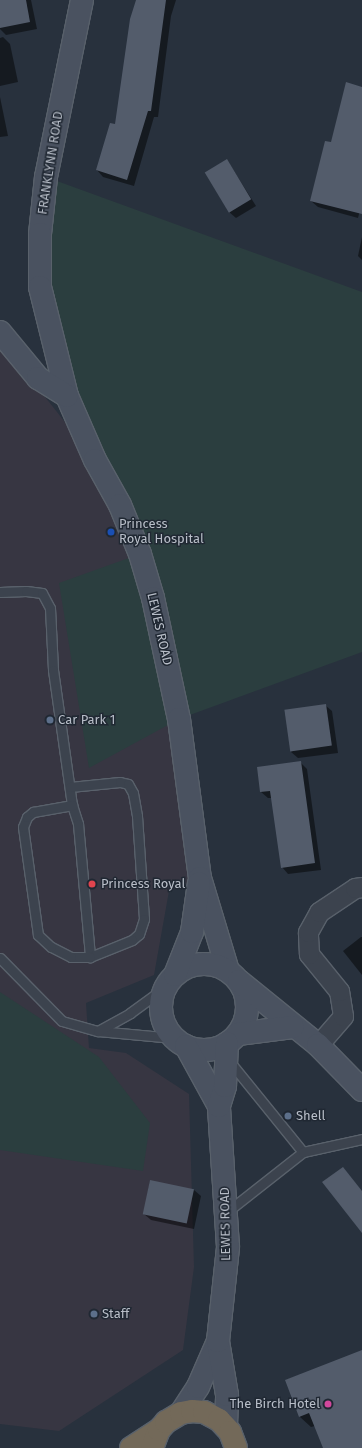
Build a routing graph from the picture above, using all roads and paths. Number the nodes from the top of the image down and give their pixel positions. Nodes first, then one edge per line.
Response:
1 (82, 0) edge
2 (0, 332) edge
3 (67, 396) junction
4 (0, 592) edge
5 (70, 787) junction
6 (72, 805) junction
7 (200, 878) junction
8 (362, 887) edge
9 (90, 957) junction
10 (0, 958) edge
11 (233, 976) junction
12 (171, 980) junction
13 (293, 1027) junction
14 (98, 1031) junction
15 (180, 1042) junction
16 (230, 1045) junction
17 (318, 1045) junction
18 (362, 1090) edge
19 (219, 1106) junction
20 (362, 1139) edge
21 (303, 1152) junction
22 (227, 1212) junction
23 (218, 1341) junction
24 (181, 1413) junction
25 (226, 1426) junction
26 (155, 1439) edge
27 (131, 1448) edge
28 (236, 1448) edge

1 - 3 main road, FRANKLYNN ROAD
2 - 3 main road
3 - 7 main road, LEWES ROAD
4 - 5 lane
5 - 6 lane
5 - 9 lane
6 - 9 lane
6 - 9 lane
7 - 11 main road, LEWES ROAD
7 - 12 main road, LEWES ROAD
8 - 17 street
10 - 14 lane
11 - 12 main road
11 - 13 main road
11 - 16 main road
12 - 14 lane
12 - 15 main road
13 - 16 main road
13 - 17 main road
14 - 15 lane
15 - 16 main road
15 - 19 main road
16 - 19 main road
16 - 21 lane
17 - 18 main road
19 - 22 main road, LEWES ROAD
20 - 21 lane
21 - 22 lane
22 - 23 main road, LEWES ROAD
23 - 24 main road, LEWES ROAD
23 - 25 main road, LEWES ROAD
24 - 25 highway
24 - 26 highway
25 - 28 highway
26 - 27 highway

